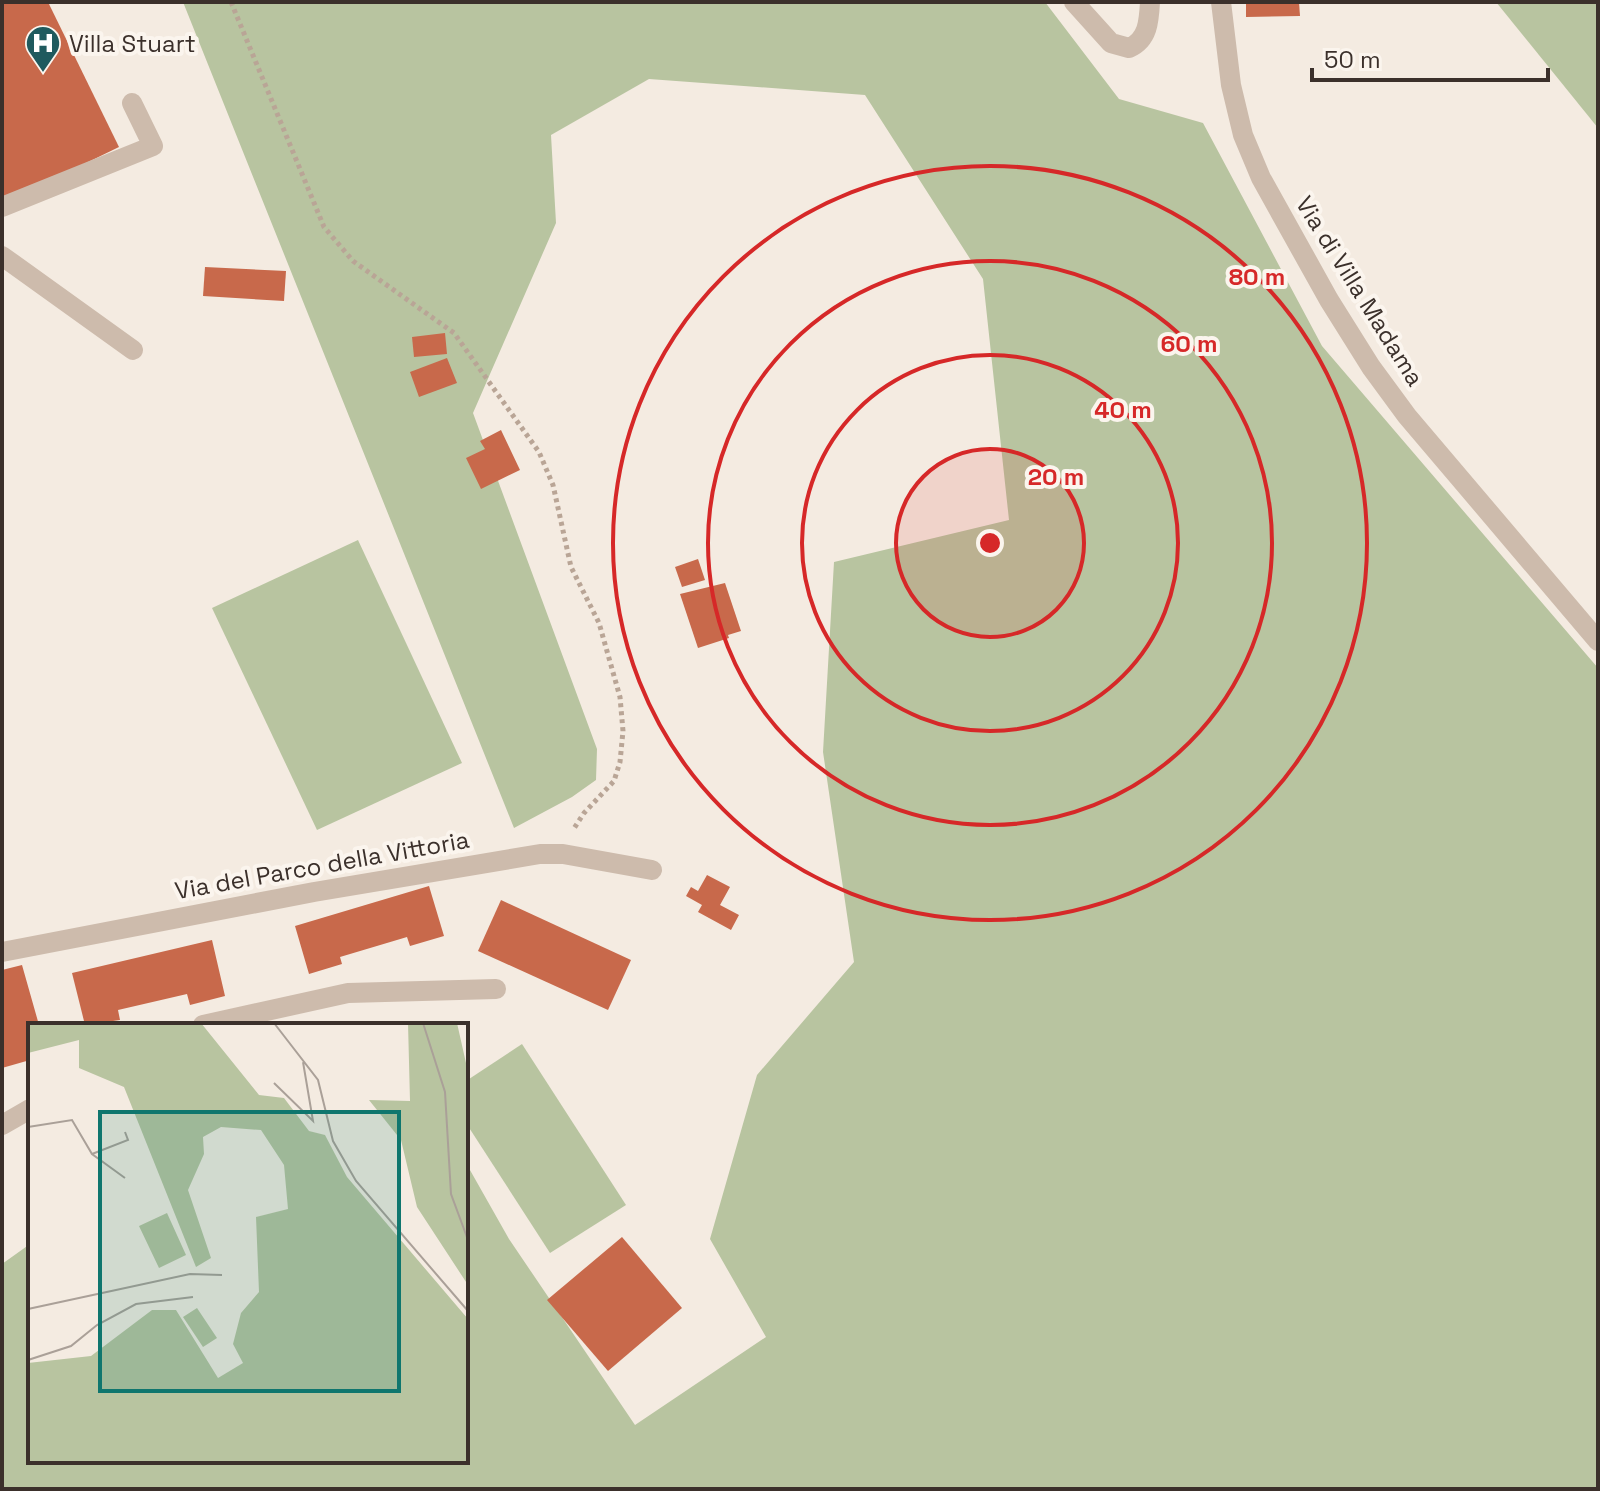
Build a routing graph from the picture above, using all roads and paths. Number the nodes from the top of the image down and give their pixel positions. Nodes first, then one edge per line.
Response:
1 (231, 2) edge
2 (1074, 2) edge
3 (1150, 2) edge
4 (1221, 2) edge
5 (132, 103) dead end
6 (2, 207) edge
7 (2, 256) edge
8 (133, 350) dead end
9 (1598, 641) edge
10 (563, 854) junction
11 (652, 870) dead end
12 (2, 952) edge
13 (496, 989) dead end
14 (212, 1023) edge
15 (28, 1110) edge
16 (2, 1125) edge

1 - 10 path
2 - 3 street
4 - 9 street, Via di Villa Madama
5 - 6 street
7 - 8 street
10 - 11 street, Via del Parco della Vittoria
10 - 12 street, Via del Parco della Vittoria
13 - 14 street
15 - 16 street

